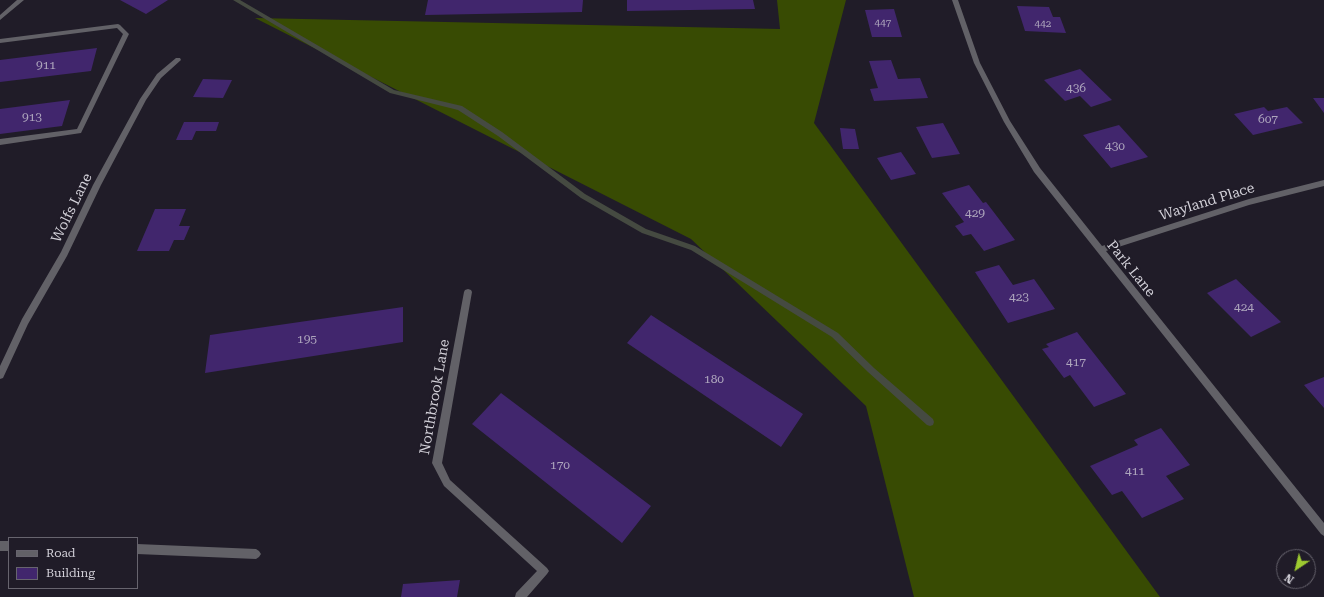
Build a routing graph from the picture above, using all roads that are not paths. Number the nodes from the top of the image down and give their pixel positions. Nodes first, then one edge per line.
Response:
1 (21, 0) edge
2 (955, 0) edge
3 (0, 18) edge
4 (0, 40) edge
5 (178, 60) dead end
6 (0, 142) edge
7 (1324, 183) edge
8 (1100, 250) junction
9 (468, 292) dead end
10 (0, 374) edge
11 (1324, 531) edge
12 (138, 549) edge
13 (256, 554) dead end
14 (520, 597) edge

1 - 3 street
2 - 8 street, Park Lane
4 - 6 street
5 - 10 street, Wolfs Lane
7 - 8 street, Wayland Place
8 - 11 street, Park Lane
9 - 14 street, Northbrook Lane
12 - 13 street

